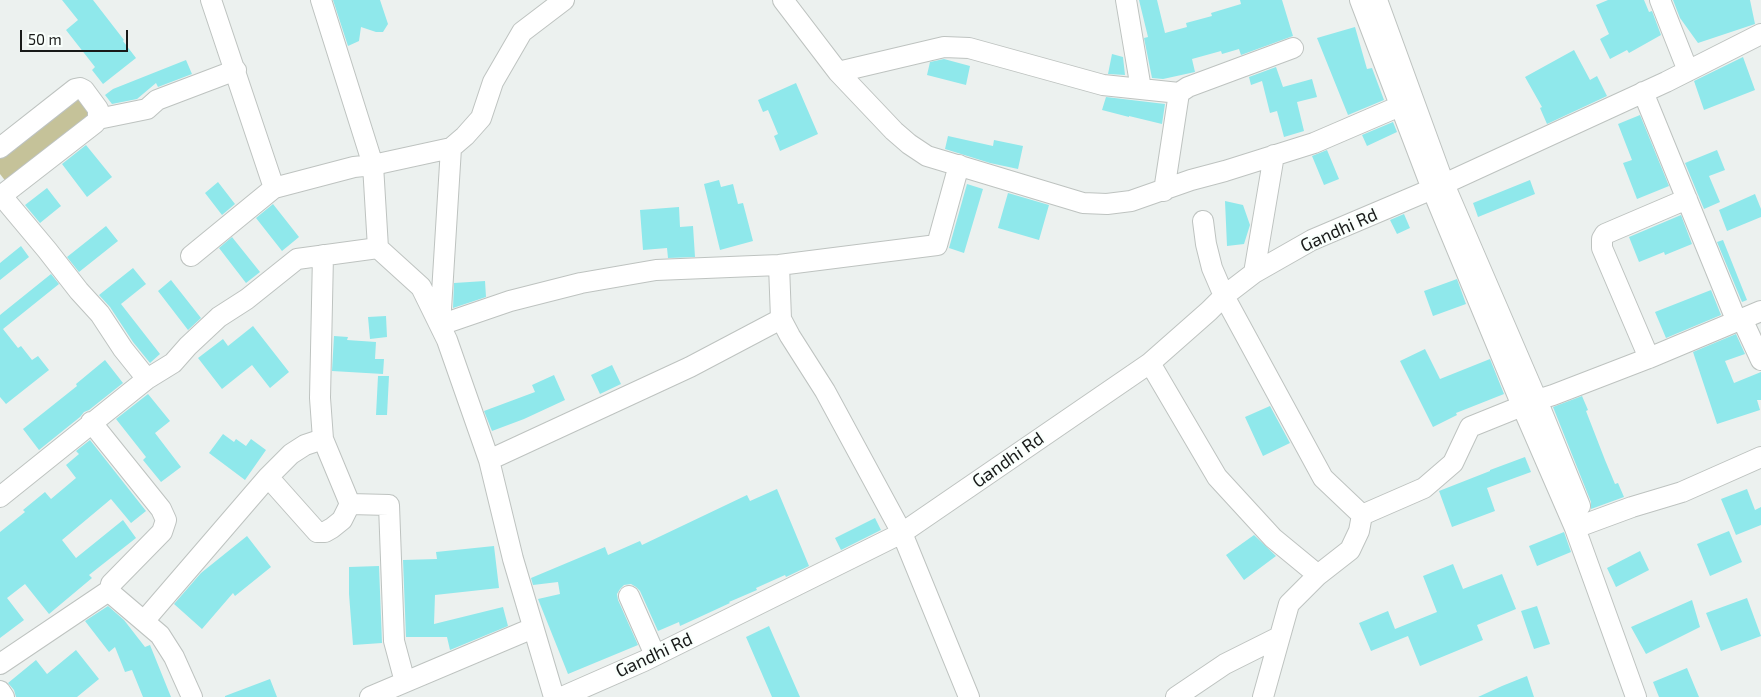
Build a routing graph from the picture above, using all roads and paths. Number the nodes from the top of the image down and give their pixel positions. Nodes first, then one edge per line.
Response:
1 (211, 0) edge
2 (321, 0) edge
3 (783, 0) edge
4 (1126, 0) edge
5 (1360, 0) edge
6 (1376, 0) edge
7 (1660, 0) edge
8 (557, 6) edge
9 (1761, 34) edge
10 (1293, 48) dead end
11 (236, 70) junction
12 (1688, 71) junction
13 (838, 72) junction
14 (1141, 89) junction
15 (1642, 92) junction
16 (1179, 93) junction
17 (1400, 106) junction
18 (98, 119) junction
19 (0, 148) edge
20 (451, 148) junction
21 (1274, 154) junction
22 (373, 164) junction
23 (959, 165) junction
24 (1438, 187) junction
25 (274, 188) junction
26 (1164, 190) junction
27 (0, 195) edge
28 (1686, 199) junction
29 (1203, 221) dead end
30 (378, 248) junction
31 (323, 255) junction
32 (191, 256) dead end
33 (779, 265) junction
34 (1254, 273) junction
35 (1224, 296) junction
36 (1761, 311) edge
37 (781, 318) junction
38 (1740, 320) junction
39 (440, 325) junction
40 (1649, 358) junction
41 (1761, 360) edge
42 (1150, 363) junction
43 (147, 379) junction
44 (1529, 403) junction
45 (92, 422) junction
46 (323, 440) junction
47 (1761, 457) edge
48 (489, 460) junction
49 (268, 477) junction
50 (0, 497) edge
51 (350, 504) junction
52 (1362, 515) junction
53 (1581, 526) junction
54 (902, 533) junction
55 (1318, 575) junction
56 (110, 590) junction
57 (629, 596) dead end
58 (144, 622) junction
59 (533, 628) junction
60 (1280, 636) junction
61 (656, 655) junction
62 (0, 664) edge
63 (405, 682) junction
64 (0, 691) edge
65 (4, 697) edge
66 (192, 697) edge
67 (370, 697) edge
68 (554, 697) edge
69 (562, 697) edge
70 (969, 697) edge
71 (1176, 697) edge
72 (1263, 697) edge
73 (1636, 697) edge
74 (1647, 697) edge

1 - 11 street
2 - 22 street
3 - 13 street
4 - 14 street
5 - 17 street
6 - 24 street
7 - 12 street
8 - 20 street
9 - 12 street, Gandhi Rd
10 - 16 street
11 - 18 street
11 - 25 street
12 - 15 street, Gandhi Rd
13 - 14 street
13 - 23 street
14 - 16 street
15 - 24 street, Gandhi Rd
15 - 28 street
16 - 26 street
17 - 21 street
17 - 24 street
18 - 19 street
18 - 27 street
20 - 22 street
20 - 39 street
21 - 26 street
21 - 34 street
22 - 25 street
22 - 30 street
23 - 26 street
23 - 33 street
24 - 34 street, Gandhi Rd
24 - 44 street
25 - 32 street
27 - 43 street
28 - 38 street
28 - 40 street
29 - 35 street
30 - 31 street
30 - 39 street
31 - 43 street
31 - 46 street
33 - 37 street
33 - 39 street
34 - 35 street, Gandhi Rd
35 - 42 street, Gandhi Rd
35 - 52 street
36 - 38 street
37 - 48 street
37 - 54 street
38 - 40 street
38 - 41 street
39 - 48 street
40 - 44 street
42 - 54 street, Gandhi Rd
42 - 55 street
43 - 45 street
44 - 52 street
44 - 53 street
45 - 50 street
45 - 56 street
46 - 49 street
46 - 51 street
47 - 53 street
48 - 59 street
49 - 51 street
49 - 58 street
51 - 63 street
52 - 55 street
53 - 73 street
53 - 74 street
54 - 61 street, Gandhi Rd
54 - 70 street
55 - 60 street
56 - 58 street
56 - 62 street
57 - 61 street
58 - 66 street
59 - 63 street
59 - 68 street
60 - 71 street
60 - 72 street
61 - 69 street, Gandhi Rd
63 - 67 street
64 - 65 street

